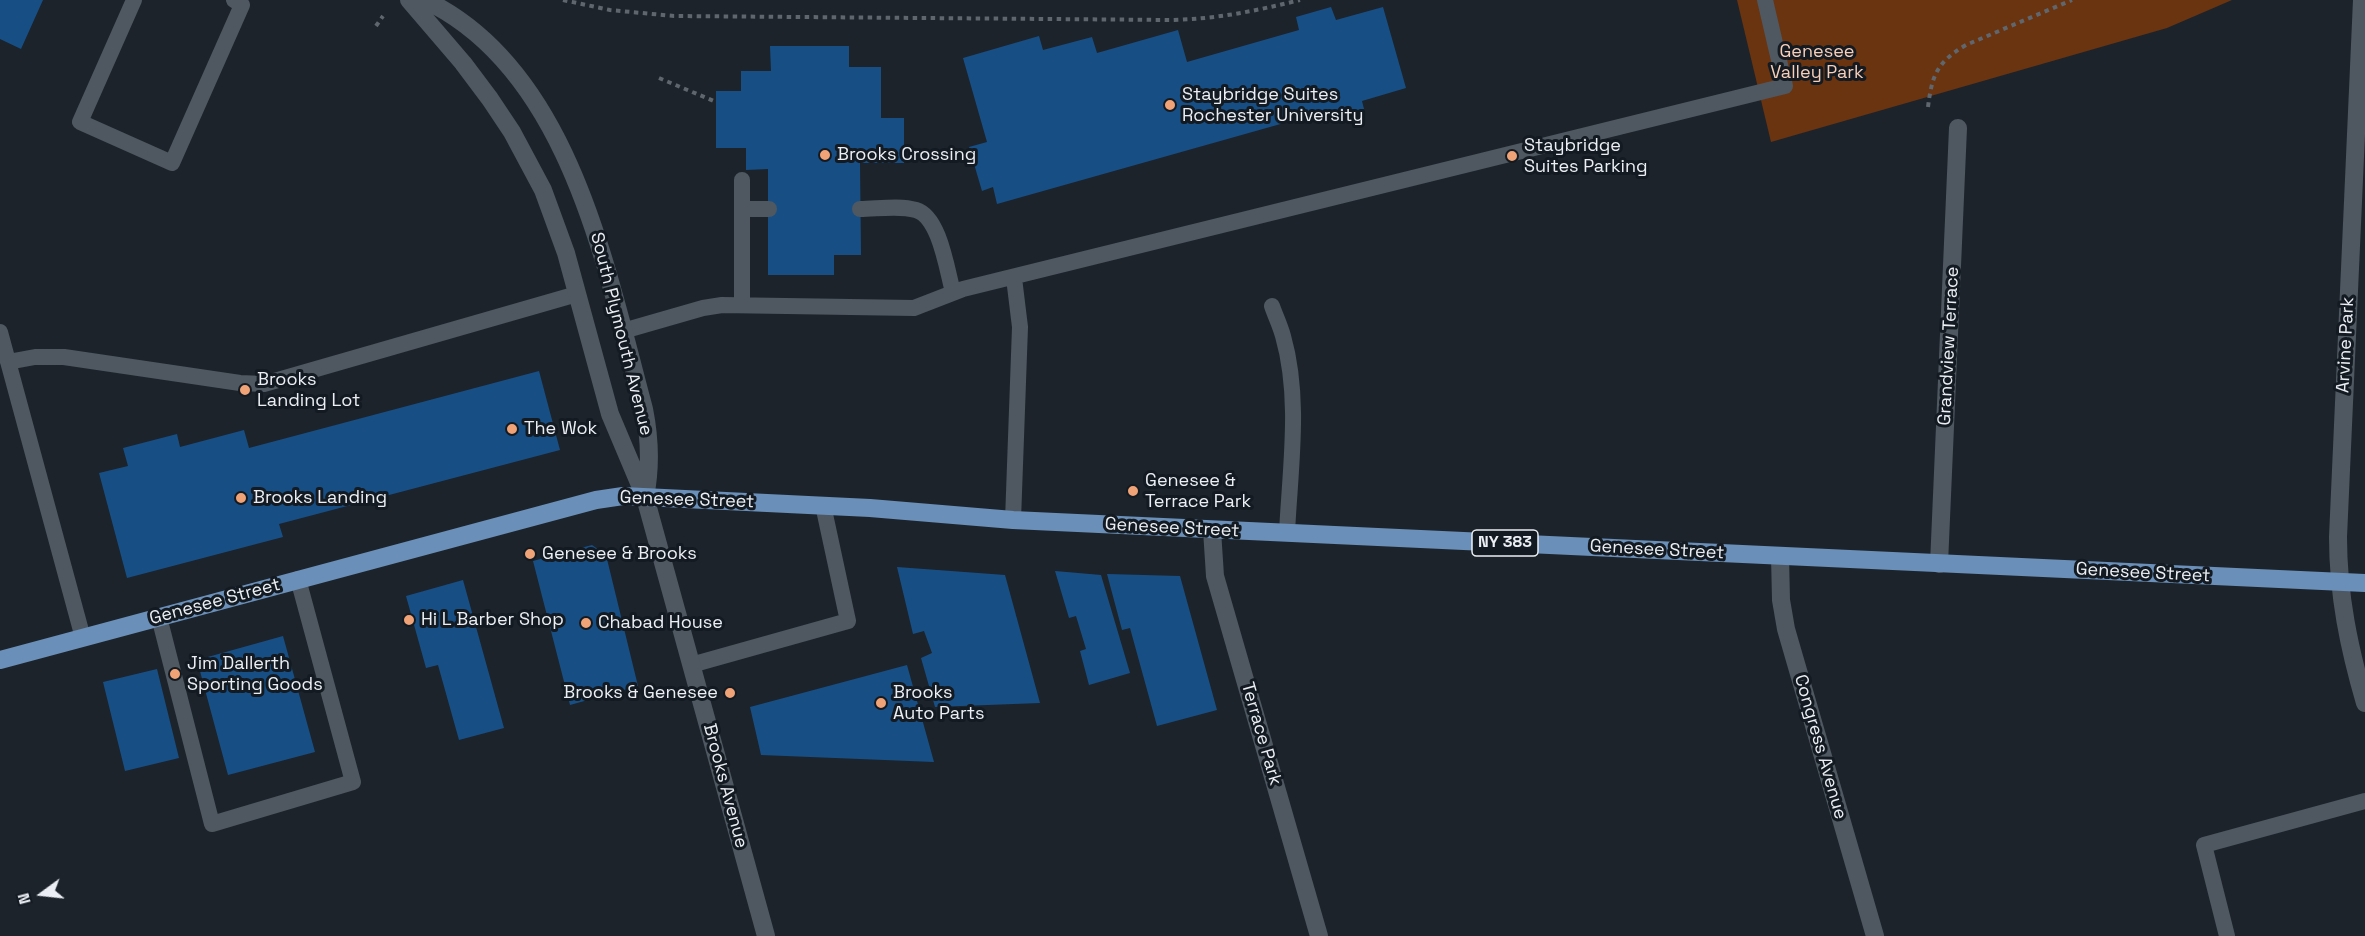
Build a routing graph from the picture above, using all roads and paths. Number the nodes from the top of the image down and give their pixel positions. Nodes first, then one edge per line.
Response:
1 (134, 0) edge
2 (234, 0) edge
3 (409, 0) edge
4 (425, 0) edge
5 (563, 0) edge
6 (1300, 0) edge
7 (1765, 0) edge
8 (2072, 0) edge
9 (2362, 0) edge
10 (383, 16) dead end
11 (376, 26) dead end
12 (659, 78) dead end
13 (716, 102) dead end
14 (1928, 107) dead end
15 (1958, 128) dead end
16 (742, 180) dead end
17 (769, 208) dead end
18 (742, 209) junction
19 (860, 209) dead end
20 (1014, 278) junction
21 (953, 292) junction
22 (577, 294) junction
23 (742, 304) junction
24 (1272, 306) dead end
25 (623, 331) junction
26 (0, 332) edge
27 (8, 363) junction
28 (645, 497) junction
29 (823, 506) junction
30 (1013, 520) junction
31 (1212, 530) junction
32 (1287, 533) junction
33 (1780, 556) junction
34 (1939, 564) junction
35 (298, 579) junction
36 (2339, 582) junction
37 (2365, 583) edge
38 (159, 617) junction
39 (83, 638) junction
40 (1, 657) edge
41 (691, 665) junction
42 (2365, 703) edge
43 (2365, 801) edge
44 (766, 936) edge
45 (1319, 936) edge
46 (1875, 936) edge
47 (2227, 936) edge

1 - 2 lane
3 - 22 street, South Plymouth Avenue
4 - 25 street, South Plymouth Avenue
5 - 6 path
7 - 20 lane
8 - 14 path
9 - 36 street, Arvine Park
10 - 11 path
12 - 13 path
15 - 34 street, Grandview Terrace
16 - 18 lane
17 - 18 lane
18 - 23 lane
19 - 21 lane
20 - 21 lane
20 - 30 lane
21 - 23 lane
22 - 27 lane
22 - 28 street, South Plymouth Avenue
23 - 25 lane
24 - 32 lane
25 - 28 street, South Plymouth Avenue
26 - 27 lane
27 - 39 lane
28 - 29 main road, Genesee Street / NY 383
28 - 35 main road, Genesee Street
28 - 41 street, Brooks Avenue
29 - 30 main road, Genesee Street / NY 383
29 - 41 lane
30 - 31 main road, Genesee Street / NY 383
31 - 32 main road, Genesee Street / NY 383
31 - 45 street, Terrace Park
32 - 33 main road, Genesee Street / NY 383
33 - 34 main road, Genesee Street / NY 383
33 - 46 street, Congress Avenue
34 - 36 main road, Genesee Street / NY 383
35 - 38 main road, Genesee Street
35 - 38 lane
36 - 37 main road, Genesee Street / NY 383
36 - 42 street, Arvine Park
38 - 39 main road, Genesee Street
39 - 40 main road, Genesee Street
41 - 44 street, Brooks Avenue
43 - 47 lane

